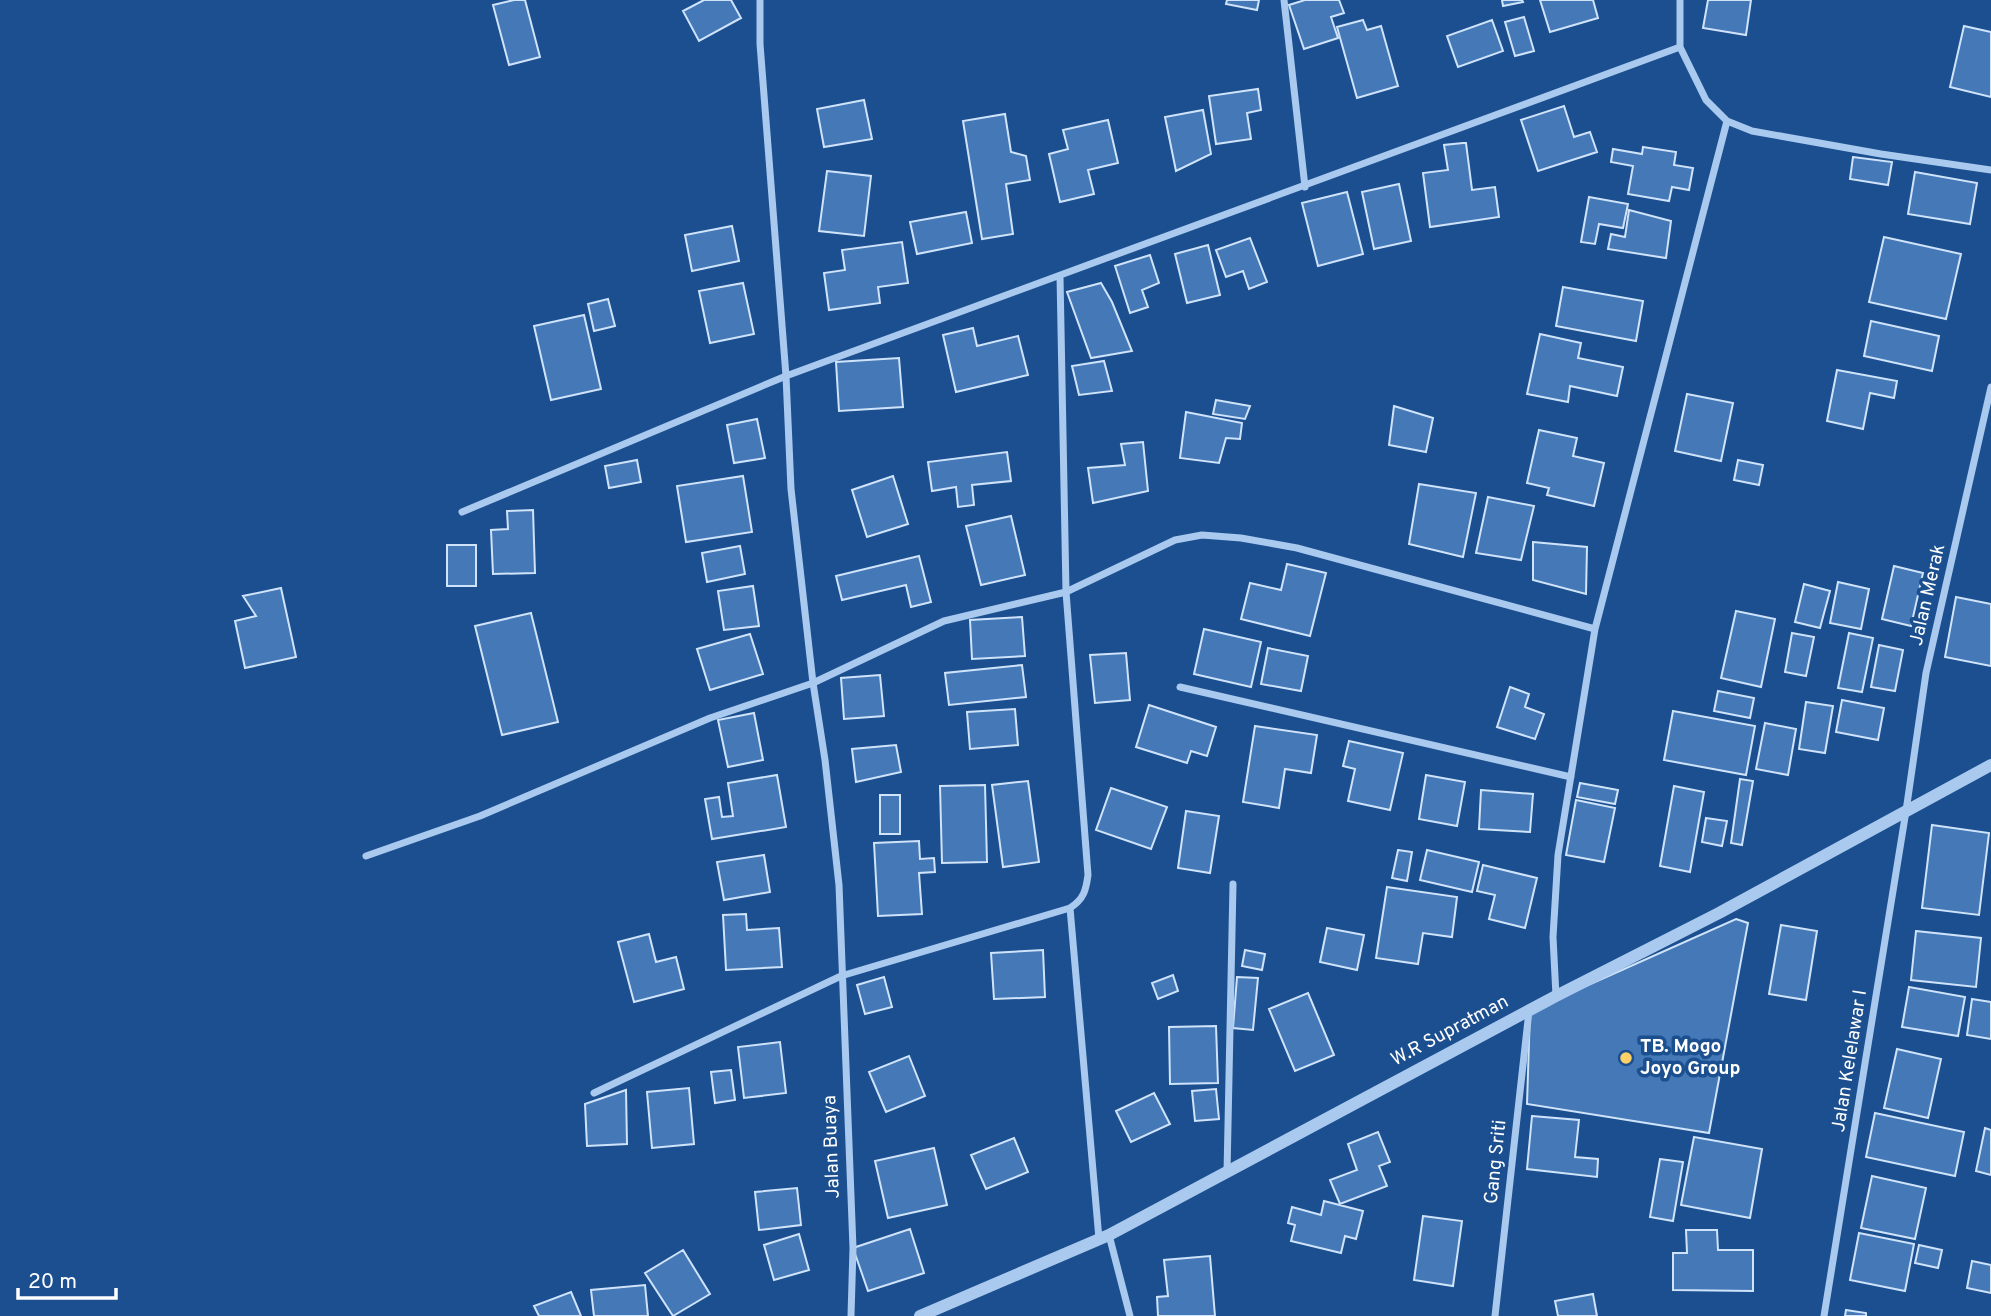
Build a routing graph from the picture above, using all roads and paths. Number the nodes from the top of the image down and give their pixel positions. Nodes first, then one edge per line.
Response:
1 (760, 0) edge
2 (1284, 0) edge
3 (1680, 0) edge
4 (1680, 47) junction
5 (1727, 121) junction
6 (1991, 170) edge
7 (1305, 187) junction
8 (1060, 276) junction
9 (786, 376) junction
10 (1991, 387) edge
11 (462, 512) dead end
12 (1066, 592) junction
13 (1595, 629) junction
14 (813, 683) junction
15 (1180, 687) dead end
16 (1991, 765) edge
17 (1571, 777) junction
18 (1906, 811) junction
19 (366, 856) dead end
20 (1233, 884) dead end
21 (1070, 908) junction
22 (841, 976) junction
23 (1556, 996) junction
24 (1529, 1011) junction
25 (594, 1093) dead end
26 (1227, 1173) junction
27 (1104, 1237) junction
28 (851, 1316) edge
29 (920, 1316) edge
30 (1130, 1316) edge
31 (1495, 1316) edge
32 (1824, 1316) edge

1 - 9 street, Jalan Buaya
2 - 7 street
3 - 4 street
4 - 5 street
4 - 7 street
5 - 6 street
5 - 13 street
7 - 8 street
8 - 9 street
8 - 12 street
9 - 11 street
9 - 14 street, Jalan Buaya
10 - 18 street, Jalan Merak
12 - 13 street
12 - 14 street
12 - 21 street
13 - 17 street
14 - 19 street
14 - 22 street, Jalan Buaya
15 - 17 street
16 - 18 street, W.R Supratman
17 - 23 street
18 - 23 street, W.R Supratman
18 - 32 street, Jalan Kelelawar I
20 - 26 street
21 - 22 street
21 - 27 street
22 - 25 street
22 - 28 street, Jalan Buaya
23 - 24 street, W.R Supratman
24 - 26 street, W.R Supratman
24 - 31 street, Gang Sriti
26 - 27 street, W.R Supratman
27 - 29 street, W.R Supratman
27 - 30 street

